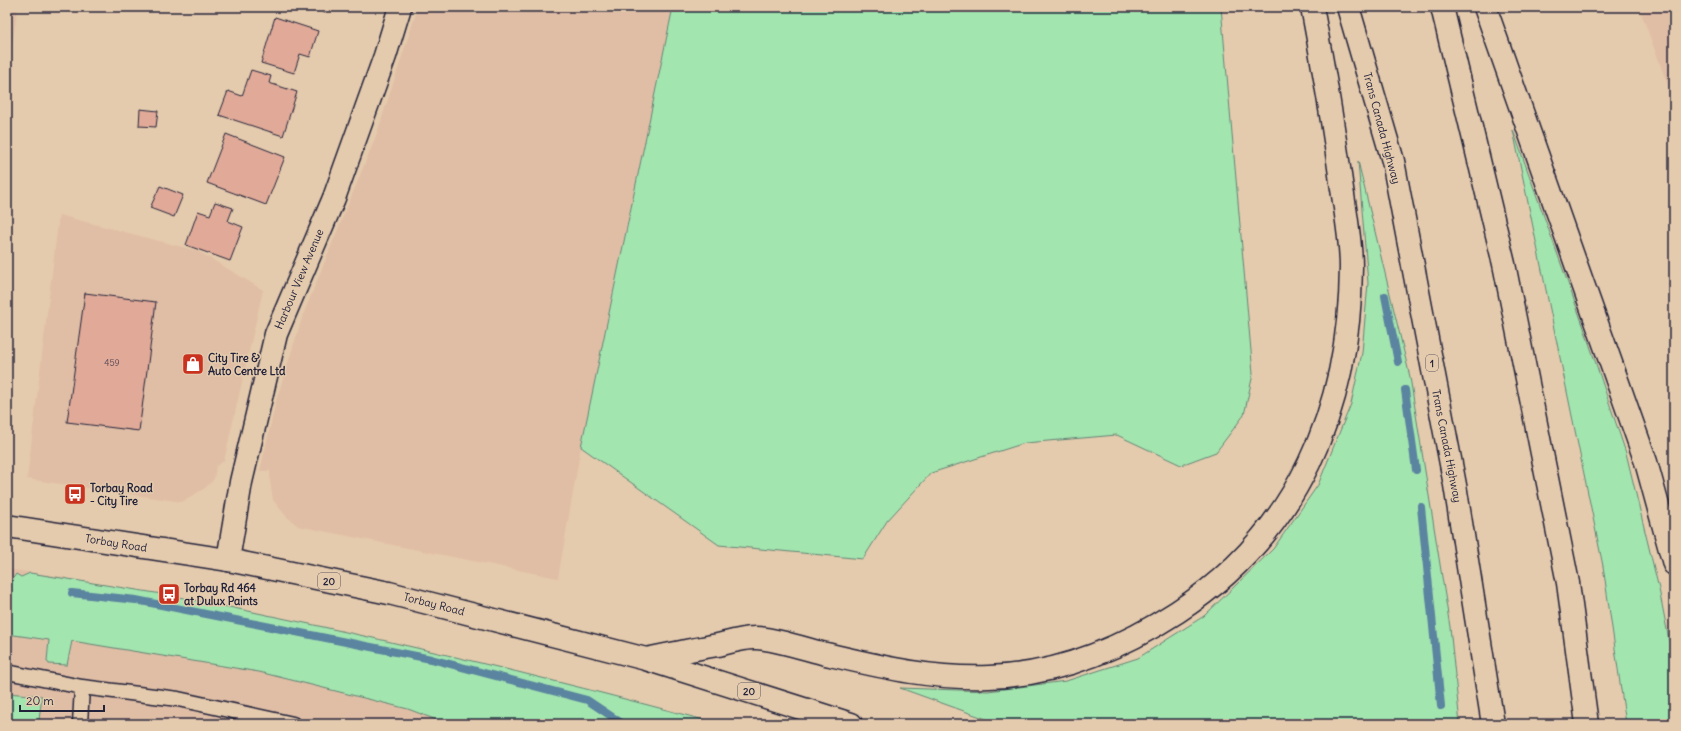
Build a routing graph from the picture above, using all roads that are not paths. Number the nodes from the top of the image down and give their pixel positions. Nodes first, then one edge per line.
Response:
1 (400, 7) edge
2 (1312, 7) edge
3 (1348, 7) edge
4 (1442, 7) edge
5 (1485, 7) edge
6 (7, 526) edge
7 (228, 560) junction
8 (1674, 564) edge
9 (646, 659) junction
10 (7, 672) edge
11 (82, 687) junction
12 (278, 722) edge
13 (80, 724) edge
14 (293, 724) edge
15 (851, 724) edge
16 (1493, 724) edge
17 (1588, 724) edge

1 - 7 main road, Harbour View Avenue
2 - 9 main road
3 - 16 main road, Trans Canada Highway / 1
4 - 17 main road
5 - 8 main road
6 - 7 main road, Torbay Road / 20
7 - 9 main road, Torbay Road / 20
9 - 15 main road, Torbay Road / 20
10 - 11 lane
11 - 12 lane
11 - 13 lane
12 - 14 lane

